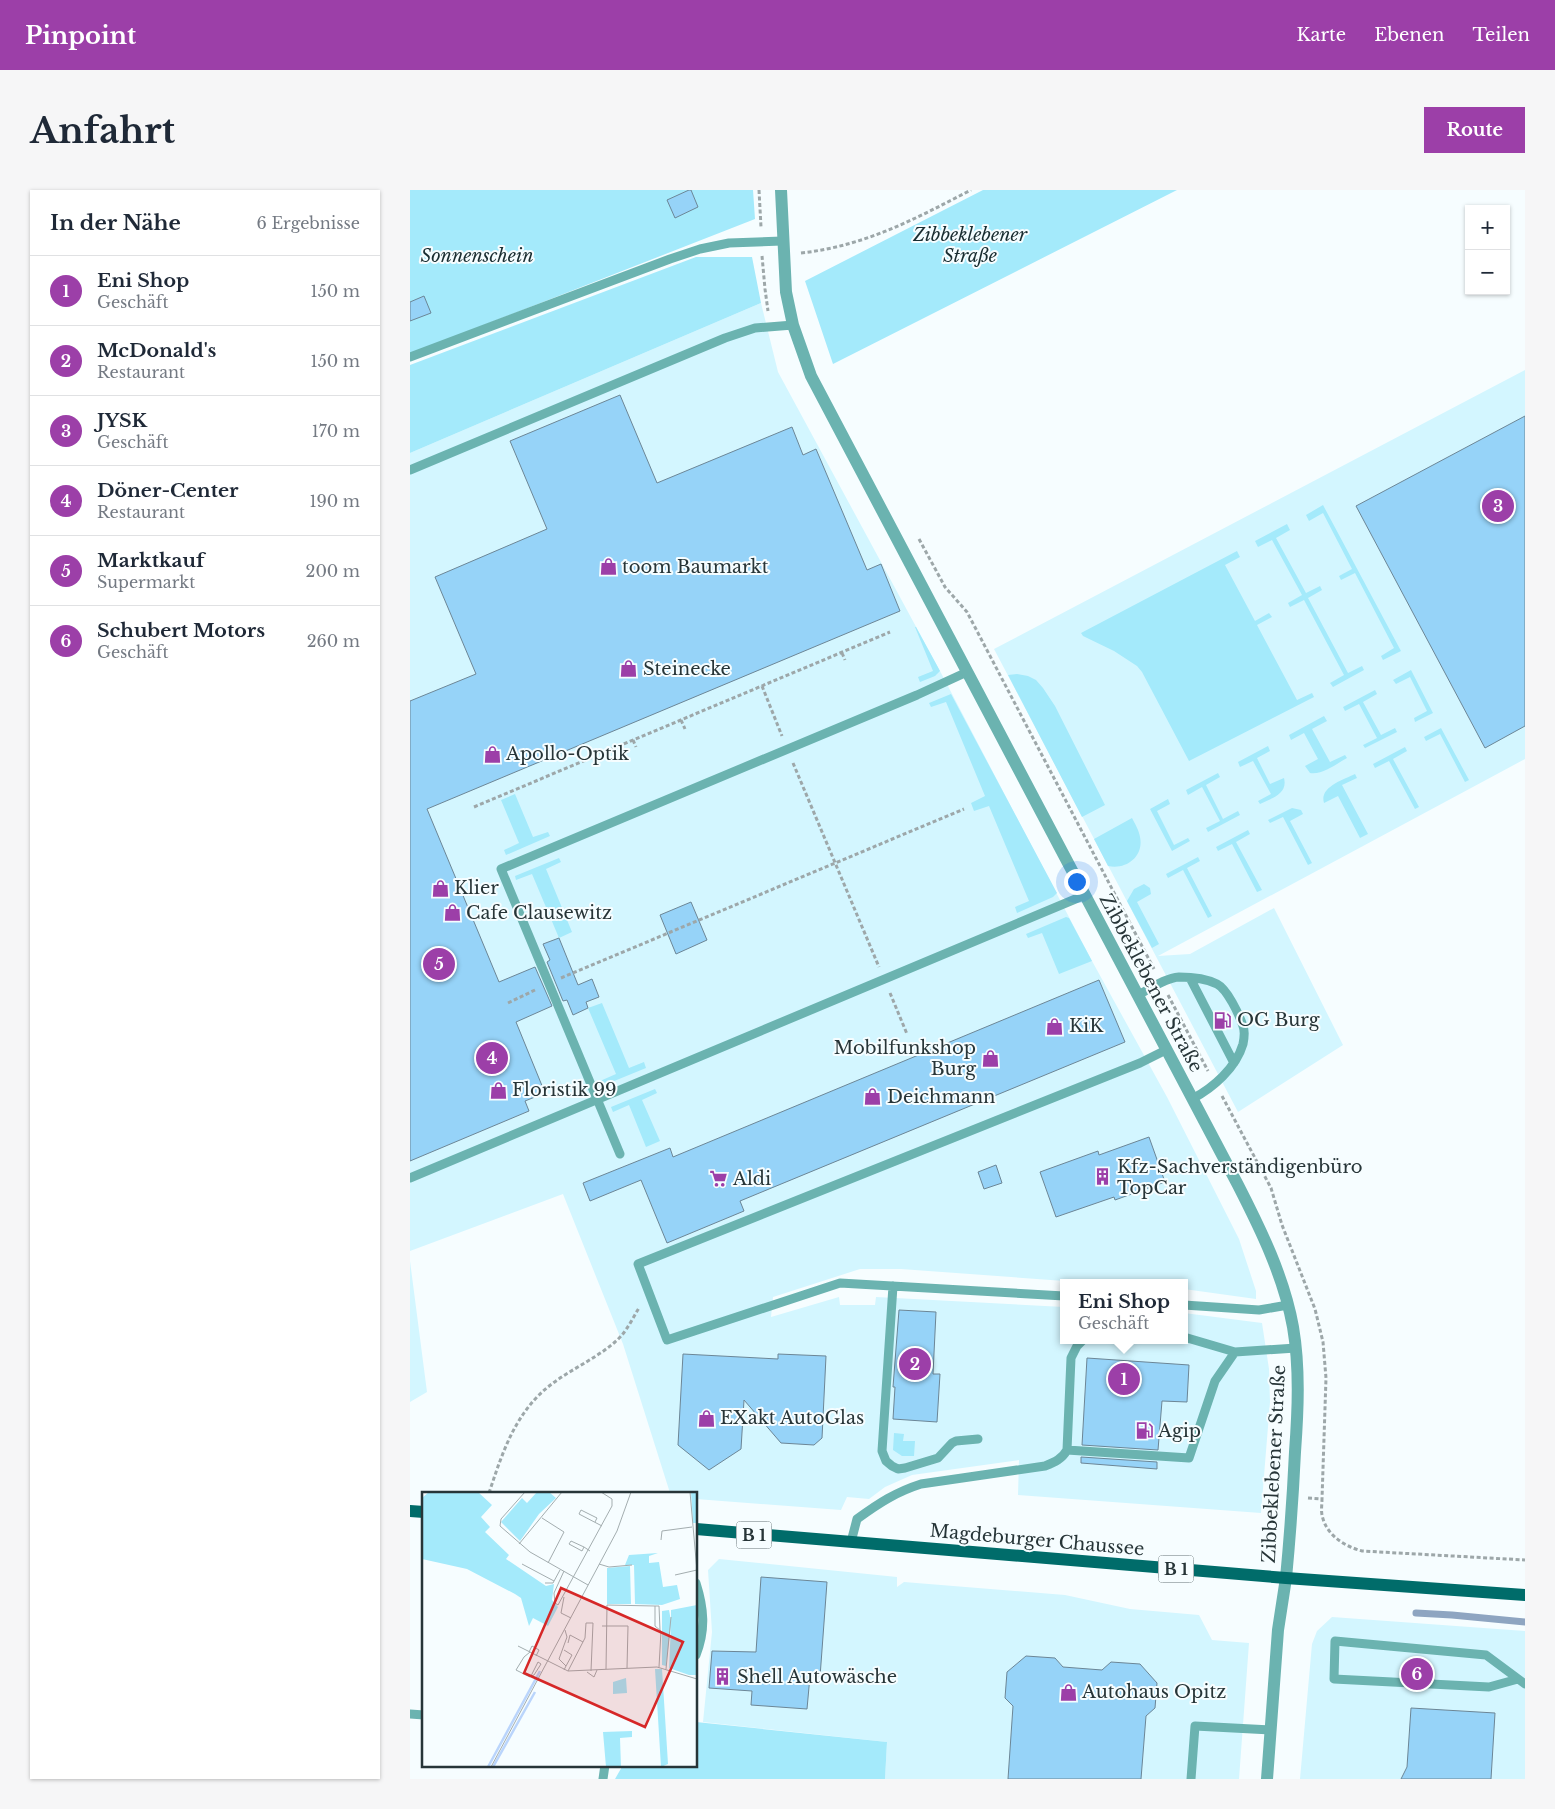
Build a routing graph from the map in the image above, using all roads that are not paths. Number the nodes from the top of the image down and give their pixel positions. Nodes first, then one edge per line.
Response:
1 (781, 190) edge
2 (782, 241) junction
3 (793, 324) junction
4 (410, 357) edge
5 (410, 470) edge
6 (967, 672) junction
7 (1085, 895) junction
8 (1190, 978) junction
9 (1138, 995) junction
10 (1166, 1050) junction
11 (1234, 1063) junction
12 (597, 1099) junction
13 (1192, 1099) junction
14 (620, 1154) dead end
15 (410, 1178) edge
16 (892, 1286) junction
17 (1060, 1296) edge
18 (1188, 1305) edge
19 (1288, 1305) junction
20 (1188, 1338) edge
21 (1079, 1344) edge
22 (1296, 1348) junction
23 (1235, 1352) junction
24 (978, 1439) dead end
25 (1067, 1450) junction
26 (698, 1529) edge
27 (851, 1542) junction
28 (1286, 1578) junction
29 (698, 1590) edge
30 (1525, 1595) edge
31 (698, 1650) edge
32 (1521, 1681) edge
33 (1271, 1730) junction
34 (605, 1766) edge
35 (602, 1779) edge
36 (1192, 1779) edge
37 (1267, 1779) edge

1 - 2 street, Zibbeklebener Straße
2 - 3 street, Zibbeklebener Straße
2 - 4 lane
3 - 5 lane
3 - 6 street, Zibbeklebener Straße
6 - 7 street, Zibbeklebener Straße
6 - 12 lane
7 - 9 street, Zibbeklebener Straße
7 - 12 lane
8 - 9 lane
8 - 11 lane
8 - 11 lane
9 - 10 street, Zibbeklebener Straße
10 - 13 street, Zibbeklebener Straße
10 - 16 lane
11 - 13 lane
12 - 14 lane
12 - 15 lane
13 - 19 street, Zibbeklebener Straße
16 - 17 lane
16 - 24 lane
18 - 19 lane
19 - 22 street, Zibbeklebener Straße
20 - 23 lane
21 - 25 lane
22 - 23 lane
22 - 28 street, Zibbeklebener Straße
23 - 25 lane
25 - 27 lane
26 - 27 main road, Magdeburger Chaussee / B 1
27 - 28 main road, Magdeburger Chaussee / B 1
28 - 30 main road, Magdeburger Chaussee / B 1
28 - 33 street, Zibbeklebener Straße
29 - 31 lane
32 - 32 lane
33 - 36 lane
33 - 37 street, Zibbeklebener Straße
34 - 35 lane

